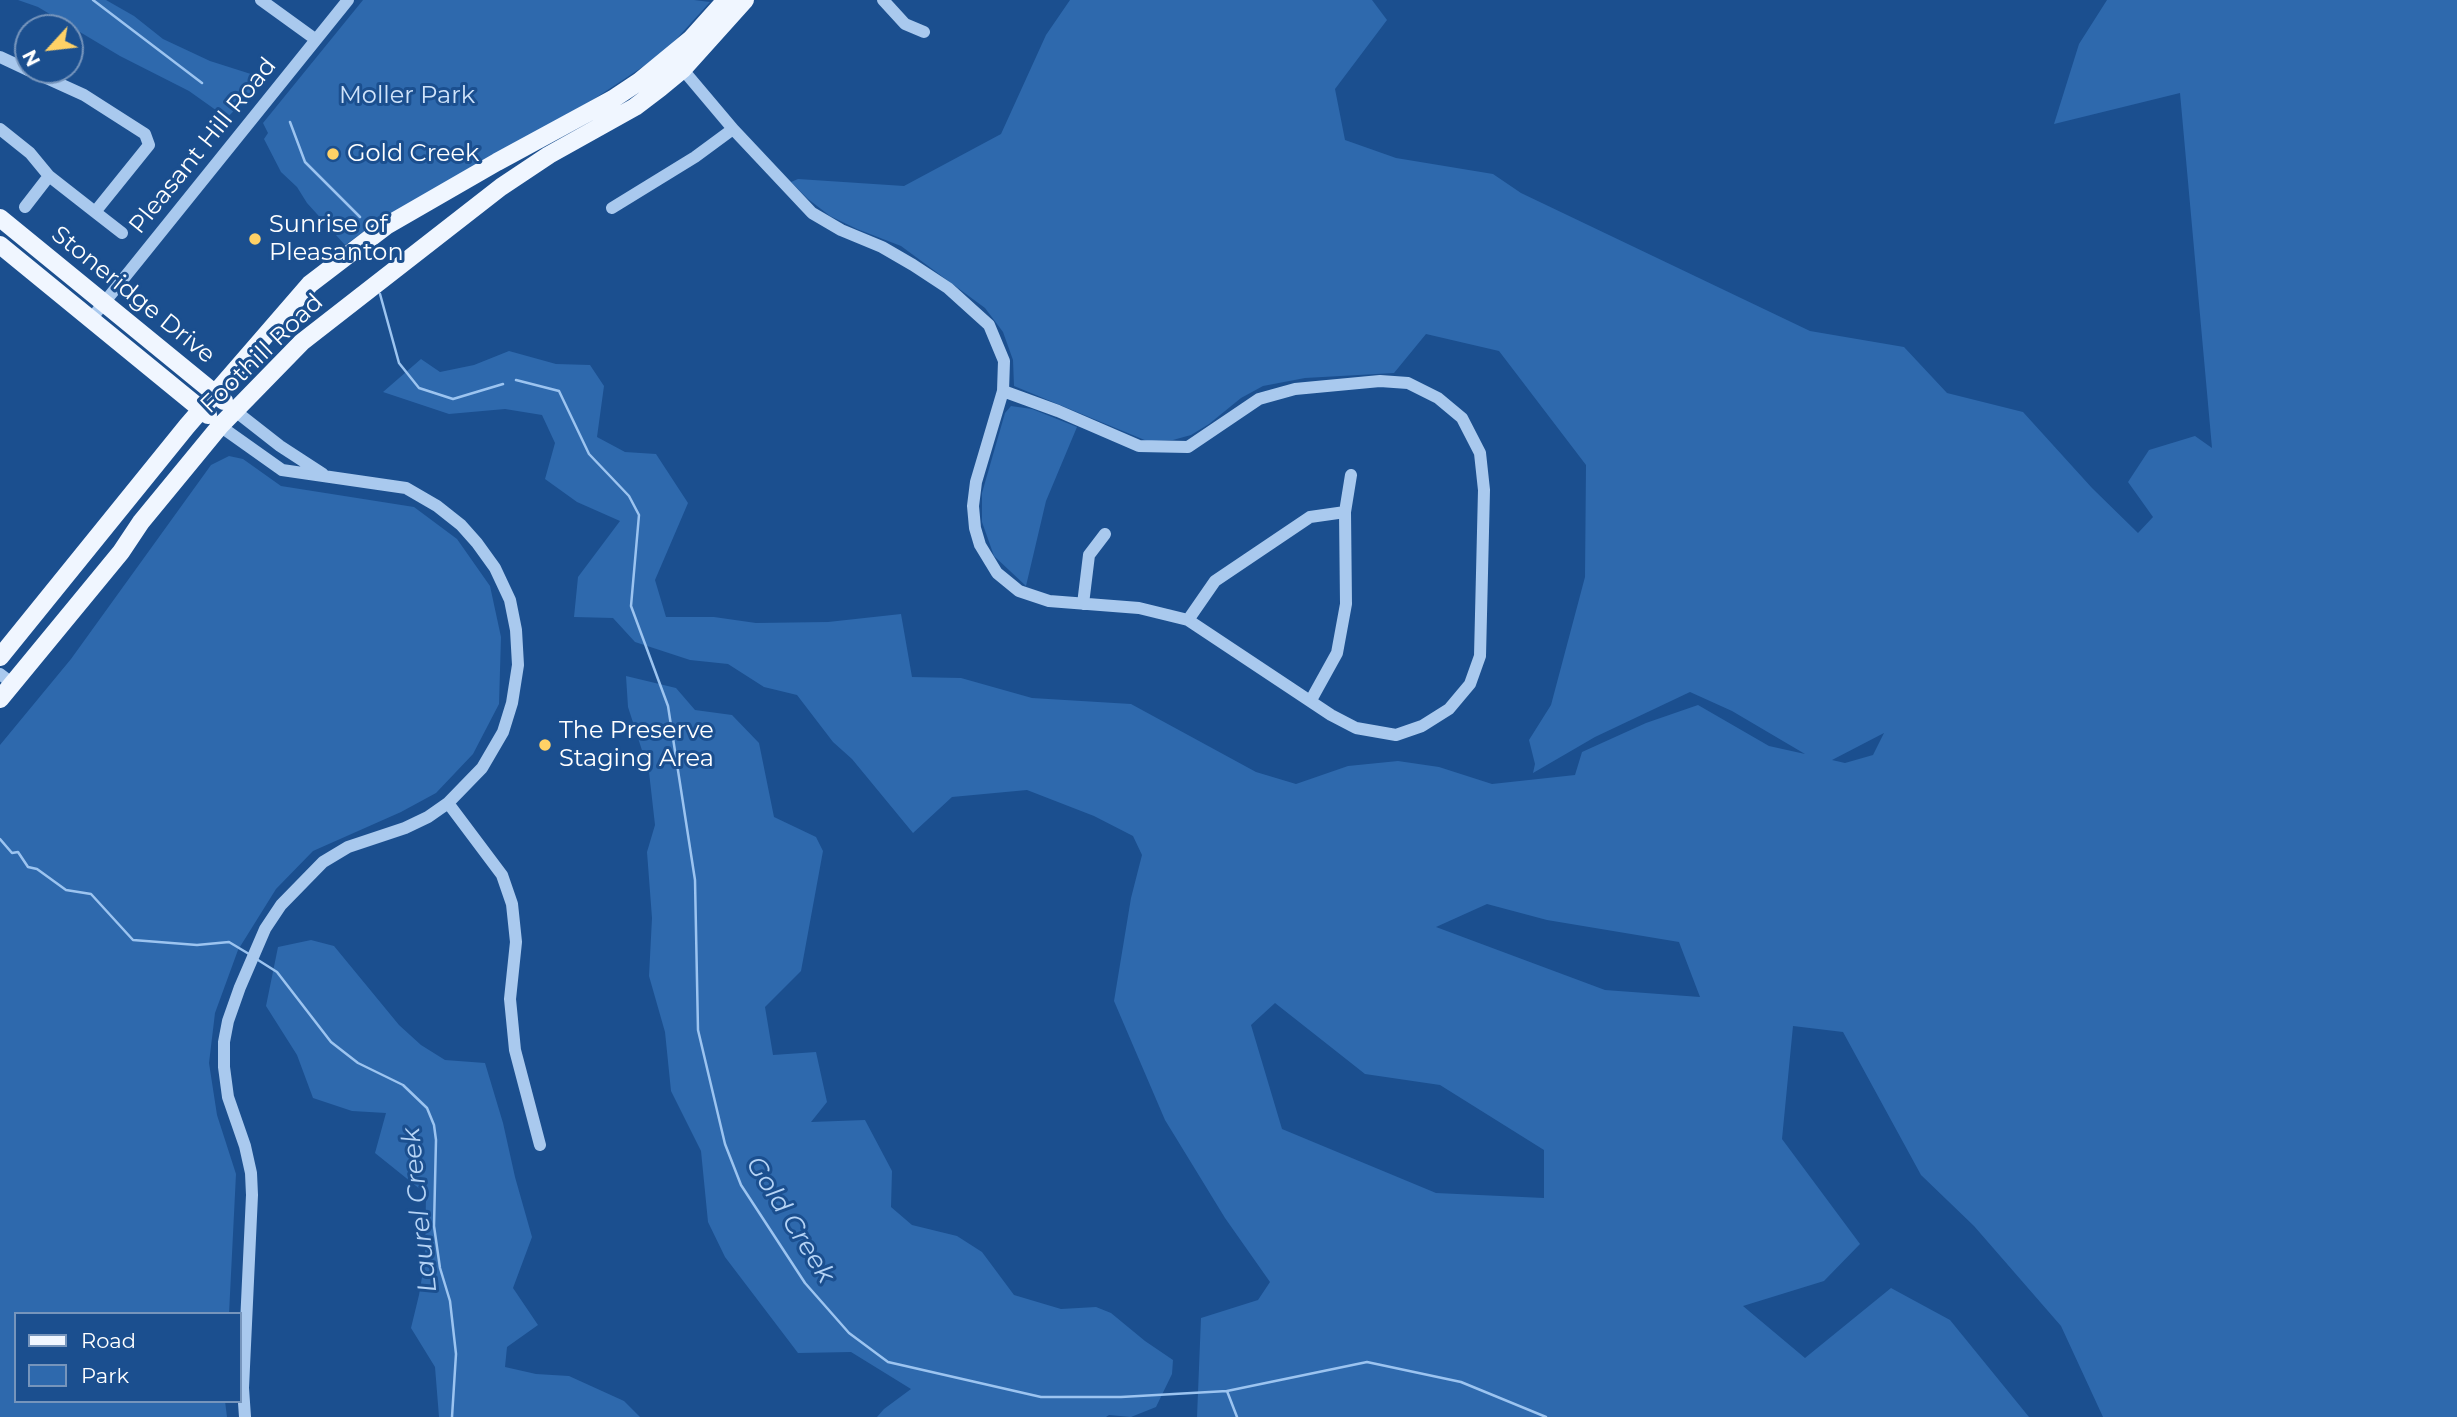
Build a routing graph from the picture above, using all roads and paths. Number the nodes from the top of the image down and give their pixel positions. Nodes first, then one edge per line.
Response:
1 (261, 0) edge
2 (348, 0) edge
3 (726, 0) edge
4 (745, 0) edge
5 (883, 0) edge
6 (924, 32) dead end
7 (315, 39) junction
8 (677, 63) junction
9 (59, 84) edge
10 (0, 129) edge
11 (733, 129) junction
12 (49, 176) junction
13 (25, 207) dead end
14 (612, 208) dead end
15 (95, 212) junction
16 (0, 218) edge
17 (122, 233) dead end
18 (0, 245) edge
19 (104, 303) junction
20 (91, 319) junction
21 (1003, 391) junction
22 (215, 394) junction
23 (201, 410) junction
24 (234, 410) junction
25 (220, 425) junction
26 (1350, 475) dead end
27 (326, 476) junction
28 (1345, 512) junction
29 (1105, 534) dead end
30 (1083, 604) junction
31 (1188, 620) junction
32 (0, 657) edge
33 (6, 679) edge
34 (0, 699) edge
35 (1311, 700) junction
36 (449, 803) junction
37 (540, 1144) dead end
38 (245, 1417) edge

1 - 7 street
2 - 7 street, Pleasant Hill Road
3 - 8 main road, Foothill Road
4 - 8 main road, Foothill Road
5 - 6 street
7 - 19 street, Pleasant Hill Road
8 - 11 street
8 - 22 main road, Foothill Road
8 - 24 main road, Foothill Road
9 - 15 street
10 - 12 street
11 - 14 street
11 - 21 street
12 - 13 street
12 - 15 street
15 - 17 street
16 - 19 main road, Stoneridge Drive
18 - 20 main road, Stoneridge Drive
19 - 20 street, Pleasant Hill Road
19 - 22 main road, Stoneridge Drive
20 - 23 main road, Stoneridge Drive
21 - 30 street
21 - 35 street
22 - 23 main road, Foothill Road
22 - 24 main road, Stoneridge Drive
23 - 25 main road, Stoneridge Drive
23 - 32 main road, Foothill Road
24 - 25 main road, Foothill Road
24 - 27 street
25 - 27 street
25 - 33 main road, Foothill Road
26 - 28 street
27 - 36 street
28 - 31 street
28 - 35 street
29 - 30 street
30 - 31 street
31 - 35 street
33 - 34 main road, Foothill Road
36 - 37 street
36 - 38 street

